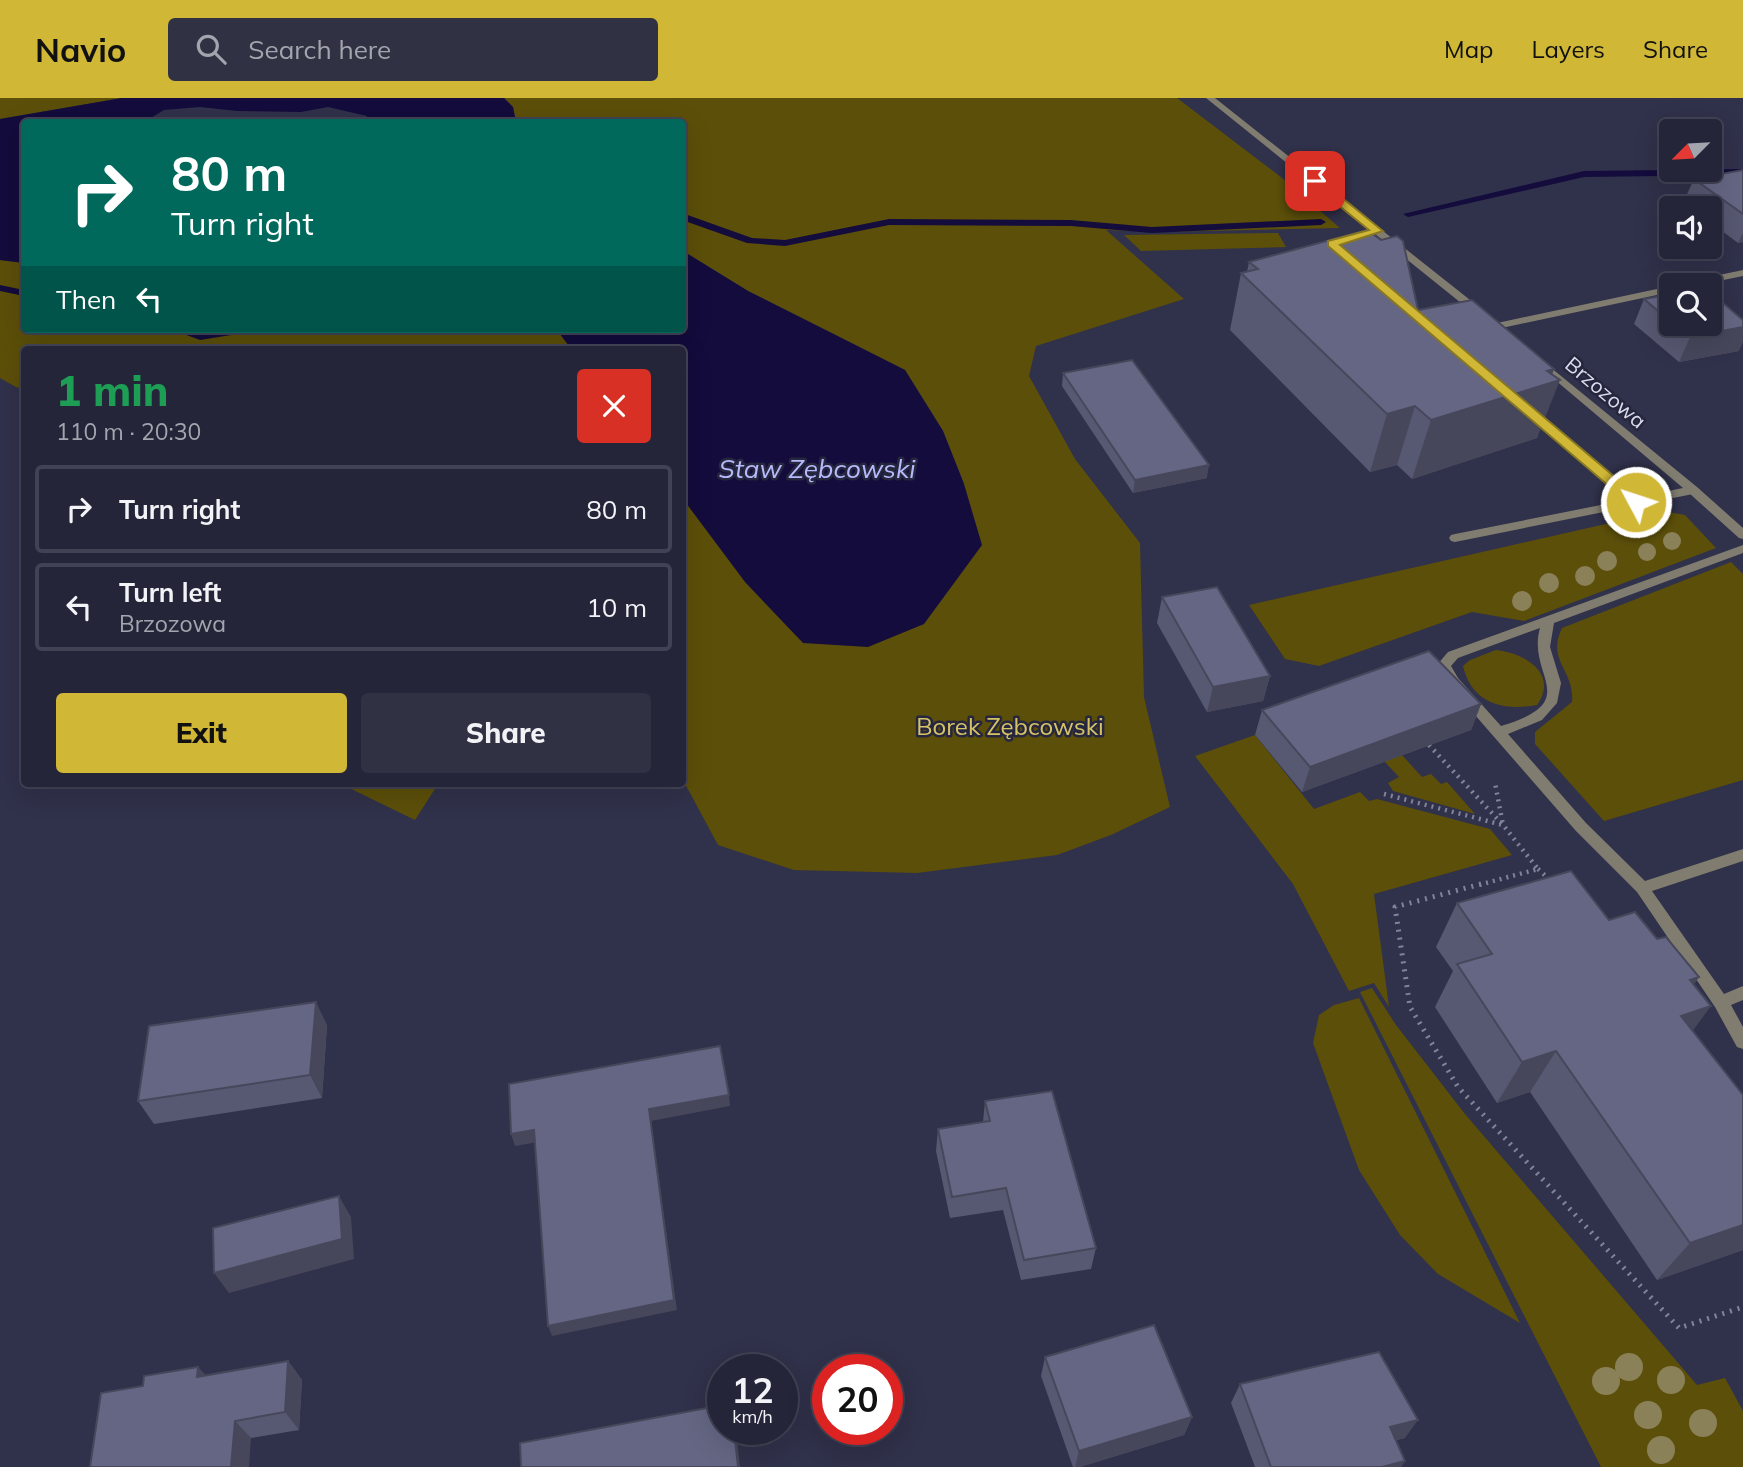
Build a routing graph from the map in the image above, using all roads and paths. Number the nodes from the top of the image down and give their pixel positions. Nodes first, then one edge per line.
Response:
1 (1210, 98) edge
2 (1743, 273) edge
3 (1722, 277) edge
4 (1659, 292) edge
5 (1497, 326) junction
6 (1508, 335) edge
7 (1528, 352) edge
8 (1521, 404) edge
9 (1693, 490) junction
10 (1636, 502) junction
11 (1743, 536) edge
12 (1455, 538) dead end
13 (1743, 549) edge
14 (1548, 620) junction
15 (1499, 732) junction
16 (1384, 794) dead end
17 (1743, 855) edge
18 (1538, 869) junction
19 (1558, 888) edge
20 (1642, 888) junction
21 (1743, 993) edge
22 (1721, 1002) junction
23 (1743, 1042) edge
24 (1743, 1307) edge

1 - 5 street
2 - 3 street
4 - 5 street
5 - 6 street
7 - 9 street, Brzozowa
8 - 10 street
9 - 10 street
9 - 11 street, Brzozowa
10 - 12 street
13 - 14 street
14 - 15 street
14 - 15 street
15 - 20 street
16 - 18 path
17 - 20 street
18 - 19 path
18 - 24 path
20 - 22 street
21 - 22 street
22 - 23 street

